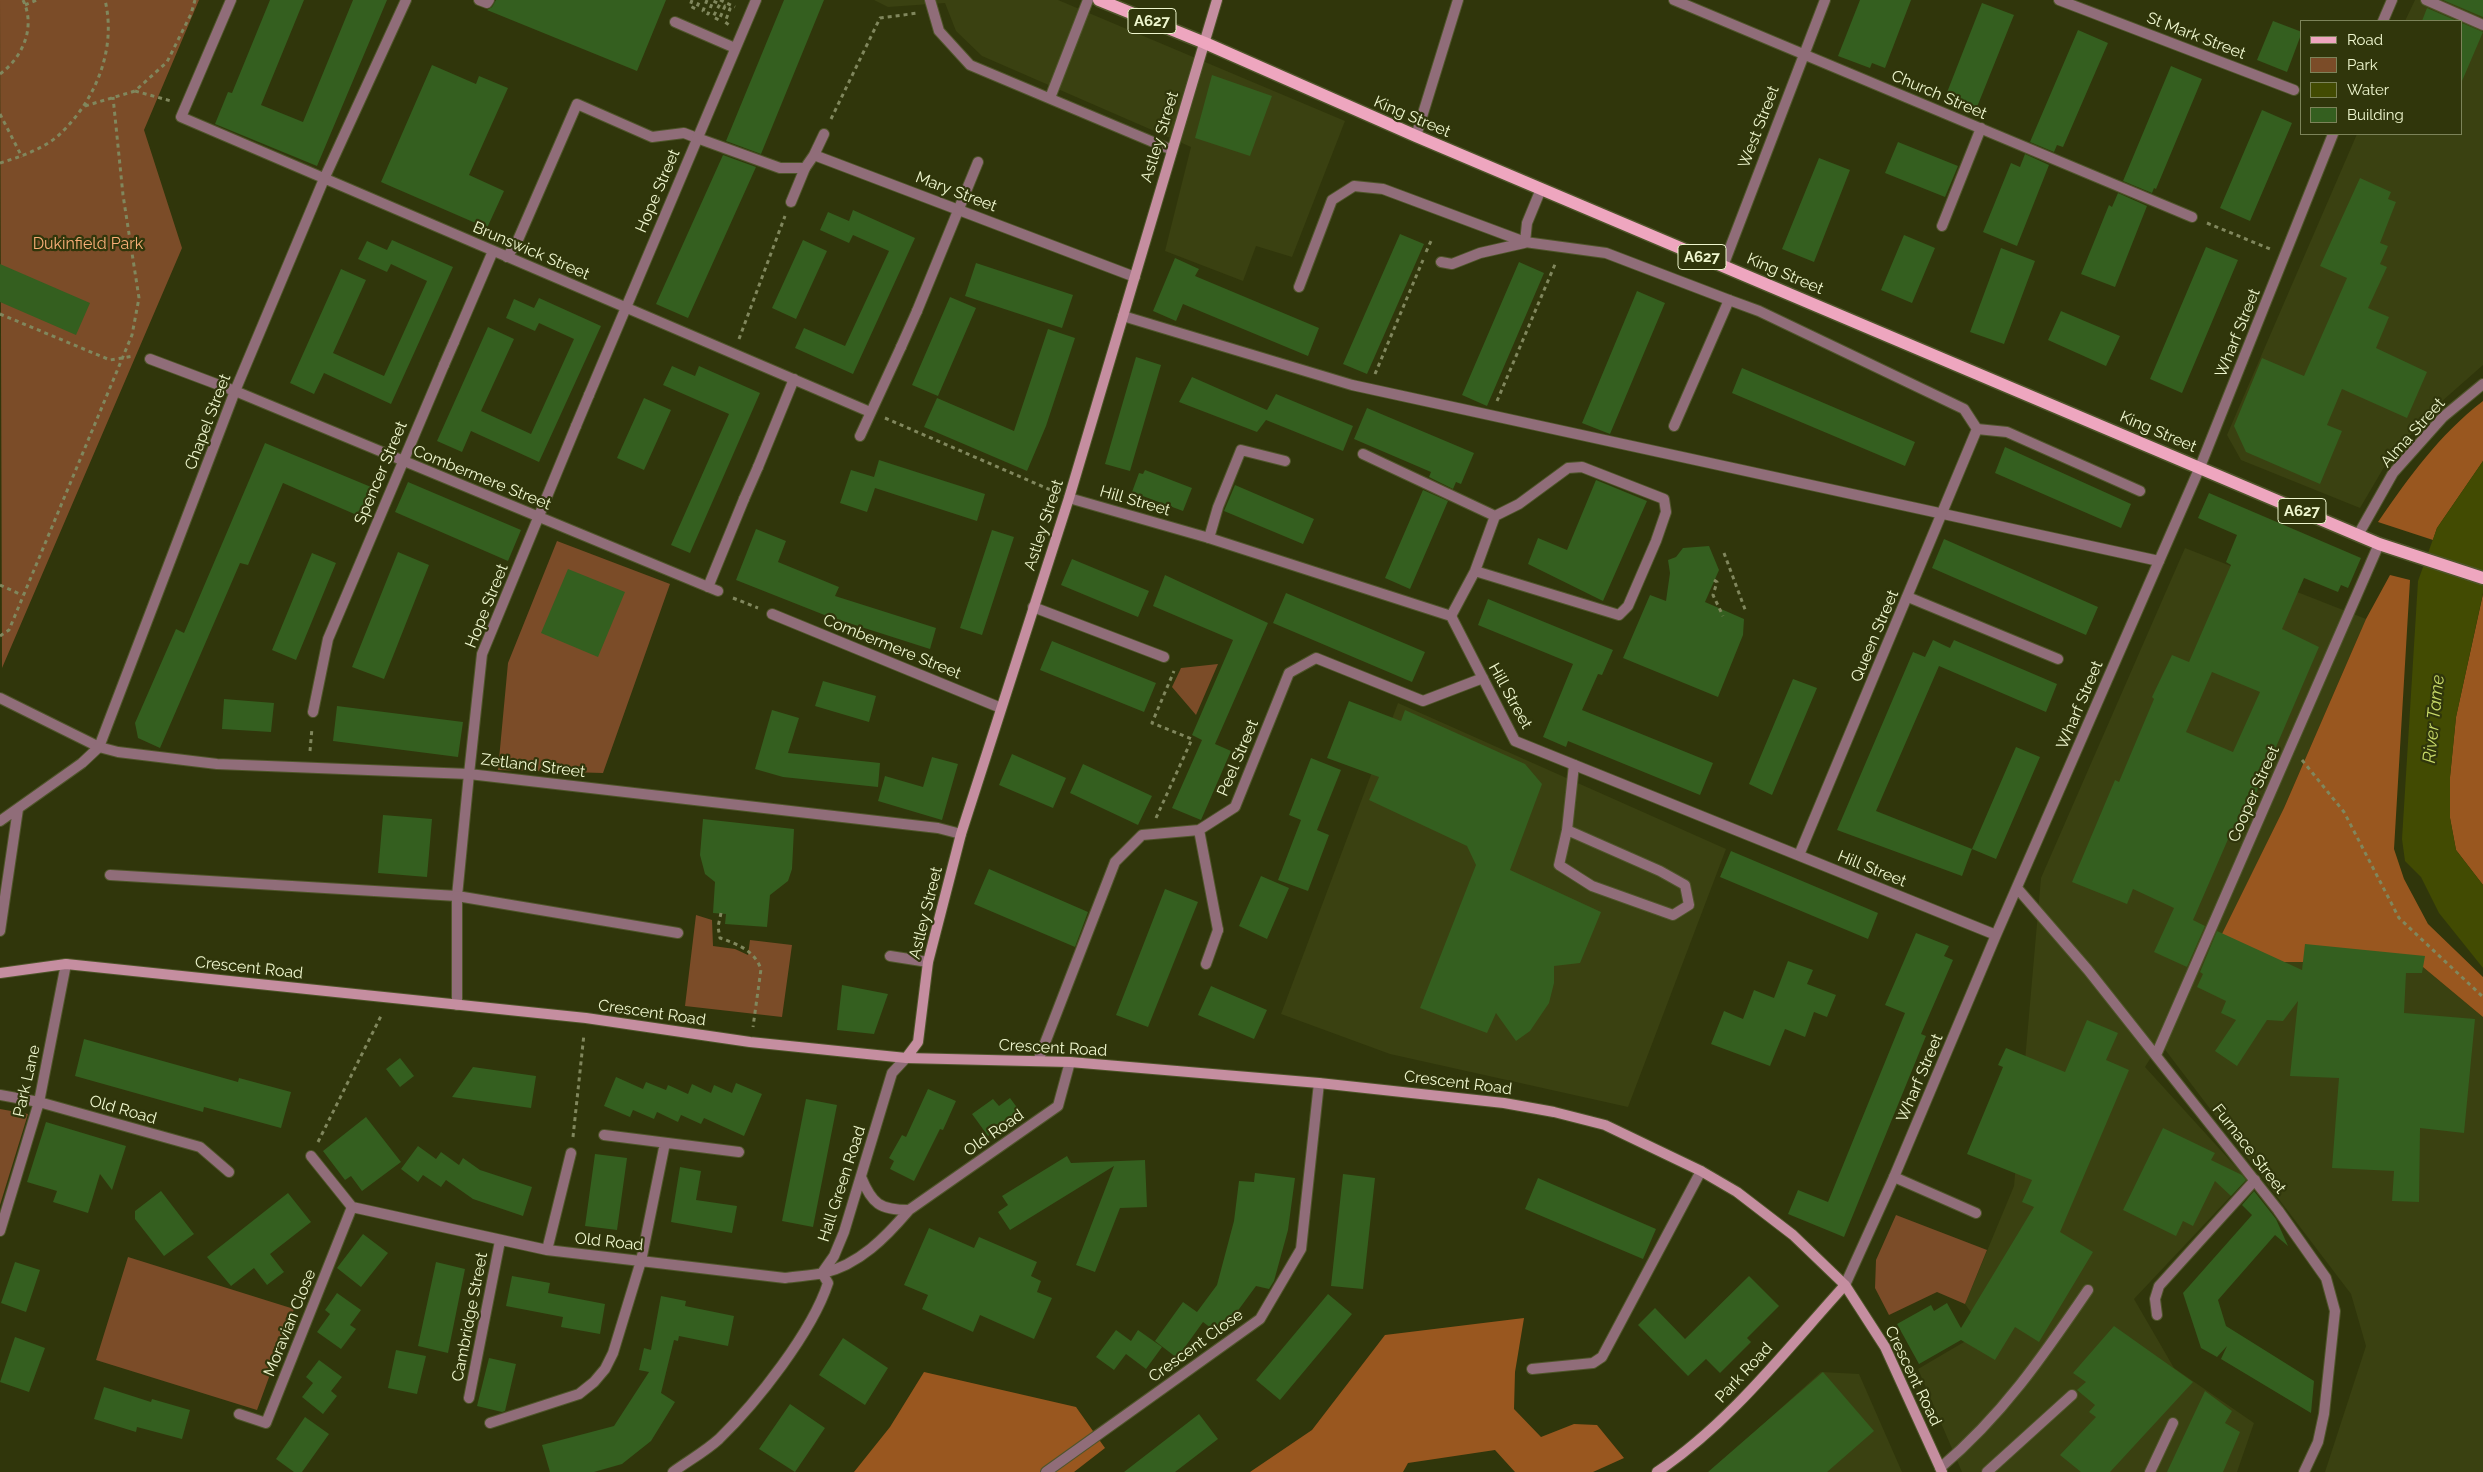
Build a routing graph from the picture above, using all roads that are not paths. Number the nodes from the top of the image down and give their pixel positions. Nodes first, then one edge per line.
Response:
1 (230, 0) edge
2 (406, 0) edge
3 (479, 0) edge
4 (489, 0) edge
5 (756, 0) edge
6 (930, 0) edge
7 (1088, 0) edge
8 (1099, 0) edge
9 (1217, 0) edge
10 (1458, 0) edge
11 (1674, 0) edge
12 (1825, 0) edge
13 (2059, 0) edge
14 (2392, 0) edge
15 (2426, 0) edge
16 (2382, 20) edge
17 (676, 22) dead end
18 (2483, 25) edge
19 (1204, 43) junction
20 (735, 48) junction
21 (1803, 54) junction
22 (2294, 90) dead end
23 (1050, 98) junction
24 (1981, 128) junction
25 (824, 134) road end
26 (2333, 135) edge
27 (1416, 136) junction
28 (697, 138) junction
29 (1172, 150) junction
30 (814, 155) junction
31 (978, 162) dead end
32 (805, 168) junction
33 (324, 179) junction
34 (1541, 189) junction
35 (791, 202) road end
36 (961, 209) junction
37 (2192, 217) road end
38 (1942, 226) dead end
39 (1525, 242) junction
40 (494, 251) junction
41 (507, 257) junction
42 (1441, 262) dead end
43 (1723, 266) junction
44 (1135, 278) junction
45 (1299, 287) dead end
46 (1729, 300) junction
47 (625, 307) junction
48 (1124, 316) junction
49 (150, 359) road end
50 (794, 380) junction
51 (2483, 384) edge
52 (235, 392) junction
53 (870, 412) junction
54 (1674, 426) dead end
55 (1977, 429) junction
56 (860, 436) dead end
57 (1363, 454) dead end
58 (403, 461) junction
59 (1285, 461) dead end
60 (2200, 467) junction
61 (2140, 491) dead end
62 (1069, 498) junction
63 (1943, 514) junction
64 (1495, 516) junction
65 (540, 518) junction
66 (2358, 535) junction
67 (1209, 538) junction
68 (2379, 544) junction
69 (2159, 561) junction
70 (1475, 570) junction
71 (2483, 578) edge
72 (708, 587) junction
73 (718, 591) road end
74 (1908, 597) junction
75 (1033, 607) junction
76 (772, 614) road end
77 (1451, 616) junction
78 (1164, 657) road end
79 (2058, 659) dead end
80 (1483, 678) junction
81 (0, 698) edge
82 (1001, 708) junction
83 (313, 712) road end
84 (99, 747) junction
85 (1574, 765) junction
86 (469, 774) junction
87 (18, 809) junction
88 (0, 821) edge
89 (1199, 830) junction
90 (1567, 830) junction
91 (961, 834) junction
92 (1799, 855) junction
93 (110, 875) dead end
94 (2017, 888) junction
95 (457, 896) junction
96 (0, 931) edge
97 (678, 933) dead end
98 (1996, 935) junction
99 (890, 956) dead end
100 (928, 962) junction
101 (66, 964) junction
102 (1206, 964) dead end
103 (0, 973) edge
104 (457, 1005) junction
105 (2156, 1055) junction
106 (906, 1058) junction
107 (1038, 1061) junction
108 (1070, 1062) junction
109 (1319, 1083) junction
110 (0, 1095) edge
111 (39, 1102) junction
112 (604, 1136) dead end
113 (665, 1143) junction
114 (739, 1152) dead end
115 (571, 1153) road end
116 (311, 1156) road end
117 (1701, 1171) junction
118 (229, 1172) dead end
119 (861, 1177) junction
120 (1894, 1177) junction
121 (2255, 1180) junction
122 (352, 1207) junction
123 (909, 1210) junction
124 (1976, 1213) dead end
125 (0, 1231) edge
126 (500, 1242) junction
127 (548, 1250) junction
128 (641, 1261) junction
129 (822, 1273) junction
130 (1845, 1285) junction
131 (2088, 1290) dead end
132 (2157, 1315) dead end
133 (1532, 1369) dead end
134 (2072, 1395) dead end
135 (469, 1398) dead end
136 (239, 1414) dead end
137 (490, 1423) dead end
138 (2173, 1424) dead end
139 (1941, 1470) edge
140 (673, 1472) edge
141 (1046, 1472) edge
142 (1657, 1472) edge
143 (1987, 1472) edge
144 (2150, 1472) edge
145 (2304, 1472) edge

1 - 33 street, Brunswick Street
2 - 33 street, Chapel Street
3 - 4 street
5 - 20 street, Hope Street
6 - 23 street
7 - 23 street
8 - 19 main road, King Street / A627
9 - 19 main road, Astley Street
10 - 27 street
11 - 21 street, Church Street
12 - 21 street, West Street
13 - 22 street, St Mark Street
14 - 16 street
15 - 18 street
17 - 20 street
19 - 27 main road, King Street / A627
19 - 29 main road, Astley Street
20 - 28 street, Hope Street
21 - 24 street, Church Street
21 - 43 street, West Street
23 - 29 street
24 - 37 street, Church Street
24 - 38 street
25 - 30 street
26 - 60 street, Wharf Street
27 - 34 main road, King Street / A627
28 - 32 street
28 - 41 street
28 - 47 street, Hope Street
29 - 44 main road, Astley Street
30 - 32 street
30 - 36 street, Mary Street
31 - 36 street
32 - 35 street
33 - 40 street, Brunswick Street
33 - 52 street, Chapel Street
34 - 39 street
34 - 43 main road, King Street / A627
36 - 44 street, Mary Street
36 - 53 street
39 - 42 street
39 - 45 street
39 - 46 street
40 - 41 street, Brunswick Street
40 - 58 street, Spencer Street
41 - 47 street, Brunswick Street
43 - 60 main road, King Street / A627
44 - 48 main road, Astley Street
46 - 54 street
46 - 55 street
47 - 50 street, Brunswick Street
47 - 65 street, Hope Street
48 - 62 main road, Astley Street
48 - 63 street
49 - 52 street, Combermere Street
50 - 53 street, Brunswick Street
50 - 72 street
51 - 66 street, Alma Street
52 - 58 street, Combermere Street
52 - 84 street, Chapel Street
53 - 56 street
55 - 61 street
55 - 63 street, Queen Street
57 - 64 street
58 - 65 street, Combermere Street
58 - 83 street, Spencer Street
59 - 67 street
60 - 66 main road, King Street / A627
60 - 69 street, Wharf Street
62 - 67 street, Hill Street
62 - 75 main road, Astley Street
63 - 69 street
63 - 74 street, Queen Street
64 - 70 street
64 - 70 street
65 - 72 street, Combermere Street
65 - 86 street, Hope Street
66 - 68 main road, King Street / A627
67 - 77 street, Hill Street
68 - 71 main road, King Street / A627
68 - 105 street, Cooper Street
69 - 94 street, Wharf Street
70 - 77 street
72 - 73 street, Combermere Street
74 - 79 street
74 - 92 street, Queen Street
75 - 78 street
75 - 82 main road, Astley Street
76 - 82 street, Combermere Street
77 - 80 street, Hill Street
80 - 85 street, Hill Street
80 - 89 street, Peel Street
81 - 84 street, Zetland Street
82 - 91 main road, Astley Street
84 - 86 street, Zetland Street
84 - 87 street, Chapel Street
85 - 90 street
85 - 92 street, Hill Street
86 - 91 street, Zetland Street
86 - 95 street, Hope Street
87 - 88 street, Chapel Street
87 - 96 street
89 - 102 street
89 - 107 street, Peel Street
90 - 90 street
91 - 100 main road, Astley Street
92 - 98 street, Hill Street
93 - 95 street
94 - 98 street, Wharf Street
94 - 105 street, Furnace Street
95 - 97 street
95 - 104 street, Hope Street
98 - 120 street, Wharf Street
99 - 100 street
100 - 106 main road, Astley Street
101 - 103 main road, Crescent Road
101 - 104 main road, Crescent Road
101 - 111 street, Park Lane
104 - 106 main road, Crescent Road
105 - 121 street, Furnace Street
106 - 107 main road, Crescent Road
106 - 119 street, Hall Green Road
107 - 108 main road, Crescent Road
108 - 109 main road, Crescent Road
108 - 123 street, Old Road
109 - 117 main road, Crescent Road
109 - 141 street, Crescent Close
110 - 111 street, Old Road
111 - 118 street, Old Road
111 - 125 street, Park Lane
112 - 113 street
113 - 114 street
113 - 128 street
115 - 127 street
116 - 122 street
117 - 130 main road, Crescent Road
117 - 133 street
119 - 123 street
119 - 129 street, Hall Green Road
120 - 124 street
120 - 130 street, Wharf Street
121 - 132 street
121 - 145 street, Furnace Street
122 - 126 street, Old Road
122 - 136 street, Moravian Close
123 - 129 street, Old Road
126 - 127 street, Old Road
126 - 135 street, Cambridge Street
127 - 128 street, Old Road
128 - 129 street, Old Road
128 - 137 street
129 - 140 street
130 - 139 main road, Crescent Road
130 - 142 main road, Park Road
131 - 139 street
134 - 143 street
138 - 144 street

